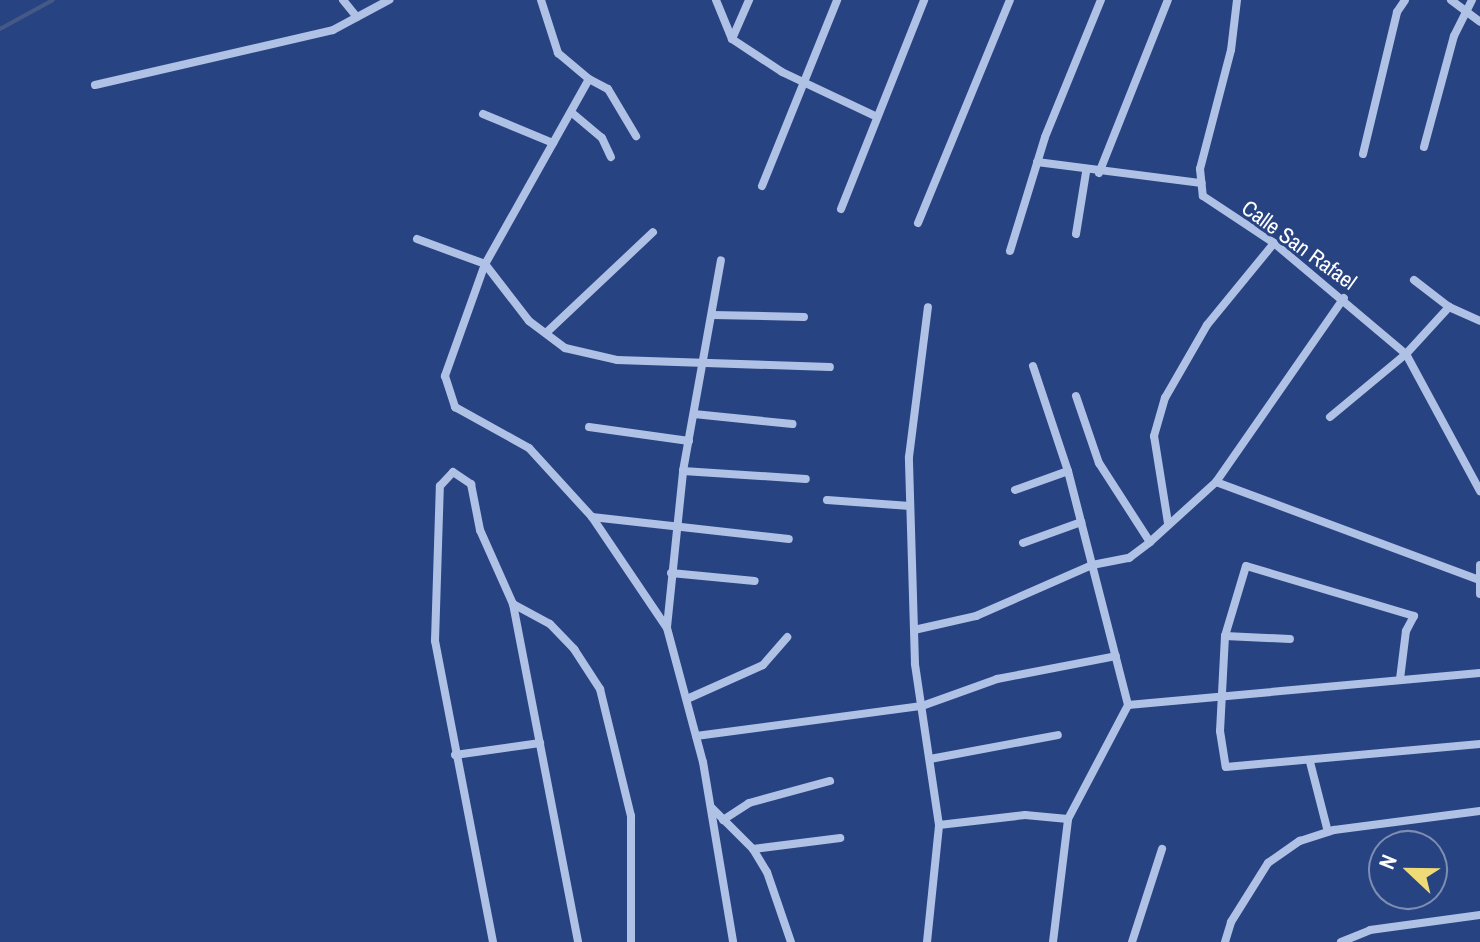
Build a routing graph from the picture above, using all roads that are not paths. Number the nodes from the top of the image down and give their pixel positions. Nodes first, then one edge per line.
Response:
1 (343, 0) edge
2 (389, 0) edge
3 (541, 0) edge
4 (716, 0) edge
5 (749, 0) edge
6 (837, 0) edge
7 (924, 0) edge
8 (1010, 0) edge
9 (1101, 0) edge
10 (1168, 0) edge
11 (1237, 0) edge
12 (1405, 0) edge
13 (1451, 0) edge
14 (1472, 0) edge
15 (1464, 10) junction
16 (357, 17) junction
17 (1480, 22) edge
18 (732, 39) junction
19 (589, 79) junction
20 (801, 80) junction
21 (95, 85) dead end
22 (571, 112) junction
23 (483, 114) dead end
24 (877, 117) junction
25 (636, 136) dead end
26 (553, 143) junction
27 (1424, 147) dead end
28 (1363, 154) dead end
29 (611, 157) dead end
30 (1037, 162) junction
31 (1086, 172) junction
32 (1099, 173) junction
33 (1202, 183) junction
34 (762, 186) dead end
35 (841, 209) dead end
36 (918, 223) dead end
37 (653, 232) dead end
38 (1076, 234) dead end
39 (417, 239) dead end
40 (1274, 243) junction
41 (1010, 251) dead end
42 (721, 260) dead end
43 (485, 264) junction
44 (1414, 280) dead end
45 (1344, 298) junction
46 (928, 307) dead end
47 (1449, 307) junction
48 (712, 315) junction
49 (804, 317) dead end
50 (1480, 321) edge
51 (546, 333) junction
52 (1406, 354) junction
53 (702, 364) junction
54 (1033, 366) dead end
55 (830, 367) dead end
56 (1076, 396) dead end
57 (694, 414) junction
58 (1330, 417) dead end
59 (792, 424) dead end
60 (589, 427) dead end
61 (689, 441) junction
62 (683, 471) junction
63 (1068, 471) junction
64 (806, 479) dead end
65 (1216, 482) junction
66 (1015, 490) dead end
67 (1480, 491) edge
68 (827, 500) dead end
69 (910, 506) junction
70 (592, 517) junction
71 (1081, 522) junction
72 (1168, 523) junction
73 (677, 524) junction
74 (789, 539) dead end
75 (1150, 542) junction
76 (1023, 543) dead end
77 (1092, 565) junction
78 (1480, 565) edge
79 (671, 573) junction
80 (1479, 580) edge
81 (755, 581) dead end
82 (1480, 594) edge
83 (513, 604) junction
84 (667, 628) junction
85 (914, 630) junction
86 (1225, 636) junction
87 (787, 637) dead end
88 (1290, 639) dead end
89 (1116, 656) junction
90 (1480, 673) edge
91 (1400, 679) junction
92 (1223, 695) junction
93 (687, 699) junction
94 (1128, 705) junction
95 (922, 706) junction
96 (1058, 735) dead end
97 (696, 736) junction
98 (540, 743) junction
99 (1480, 744) edge
100 (455, 755) junction
101 (930, 759) junction
102 (1310, 762) junction
103 (830, 781) dead end
104 (712, 808) junction
105 (1480, 811) edge
106 (1068, 819) junction
107 (723, 820) junction
108 (939, 825) junction
109 (1328, 832) junction
110 (840, 838) dead end
111 (753, 849) junction
112 (1162, 849) dead end
113 (1480, 915) edge
114 (493, 942) edge
115 (578, 942) edge
116 (631, 942) edge
117 (733, 942) edge
118 (791, 942) edge
119 (927, 942) edge
120 (1053, 942) edge
121 (1132, 942) edge
122 (1225, 942) edge
123 (1341, 942) edge

1 - 16 street
2 - 16 street
3 - 19 street
4 - 18 street
5 - 18 street
6 - 20 street
7 - 24 street
8 - 36 street
9 - 30 street
10 - 32 street
11 - 33 street
12 - 28 street
13 - 15 street
14 - 15 street
15 - 17 street
15 - 27 street
16 - 21 street
18 - 20 street
19 - 22 street
19 - 25 street
20 - 24 street
20 - 34 street
22 - 26 street
22 - 29 street
23 - 26 street
24 - 35 street
26 - 43 street
30 - 31 street
30 - 41 street
31 - 32 street
31 - 38 street
32 - 33 street
33 - 40 street, Calle San Rafael
37 - 51 street
39 - 43 street
40 - 45 street, Calle San Rafael
40 - 72 street
42 - 48 street
43 - 51 street
43 - 70 street
44 - 47 street
45 - 52 street, Calle San Rafael
45 - 65 street
46 - 69 street
47 - 50 street
47 - 52 street
48 - 49 street
48 - 53 street
51 - 53 street
52 - 58 street
52 - 67 street, Calle San Rafael
53 - 55 street
53 - 57 street
54 - 63 street
56 - 75 street
57 - 59 street
57 - 61 street
60 - 61 street
61 - 62 street
62 - 64 street
62 - 73 street
63 - 66 street
63 - 71 street
65 - 72 street
65 - 80 street
68 - 69 street
69 - 85 street
70 - 73 street
70 - 84 street
71 - 76 street
71 - 77 street
72 - 75 street
73 - 74 street
73 - 79 street
75 - 77 street
77 - 85 street
77 - 89 street
78 - 80 street
79 - 81 street
79 - 84 street
80 - 82 street
83 - 98 street
83 - 100 street
83 - 116 street
84 - 93 street
85 - 95 street
86 - 88 street
86 - 91 street
86 - 92 street
87 - 93 street
89 - 94 street
89 - 95 street
90 - 91 street
91 - 92 street
92 - 94 street
92 - 102 street
93 - 97 street
94 - 106 street
95 - 97 street
95 - 101 street
96 - 101 street
97 - 104 street
98 - 100 street
98 - 115 street
99 - 102 street
100 - 114 street
101 - 108 street
102 - 109 street
103 - 107 street
104 - 107 street
104 - 117 street
105 - 109 street
106 - 108 street
106 - 120 street
107 - 111 street
108 - 119 street
109 - 122 street
110 - 111 street
111 - 118 street
112 - 121 street
113 - 123 street

